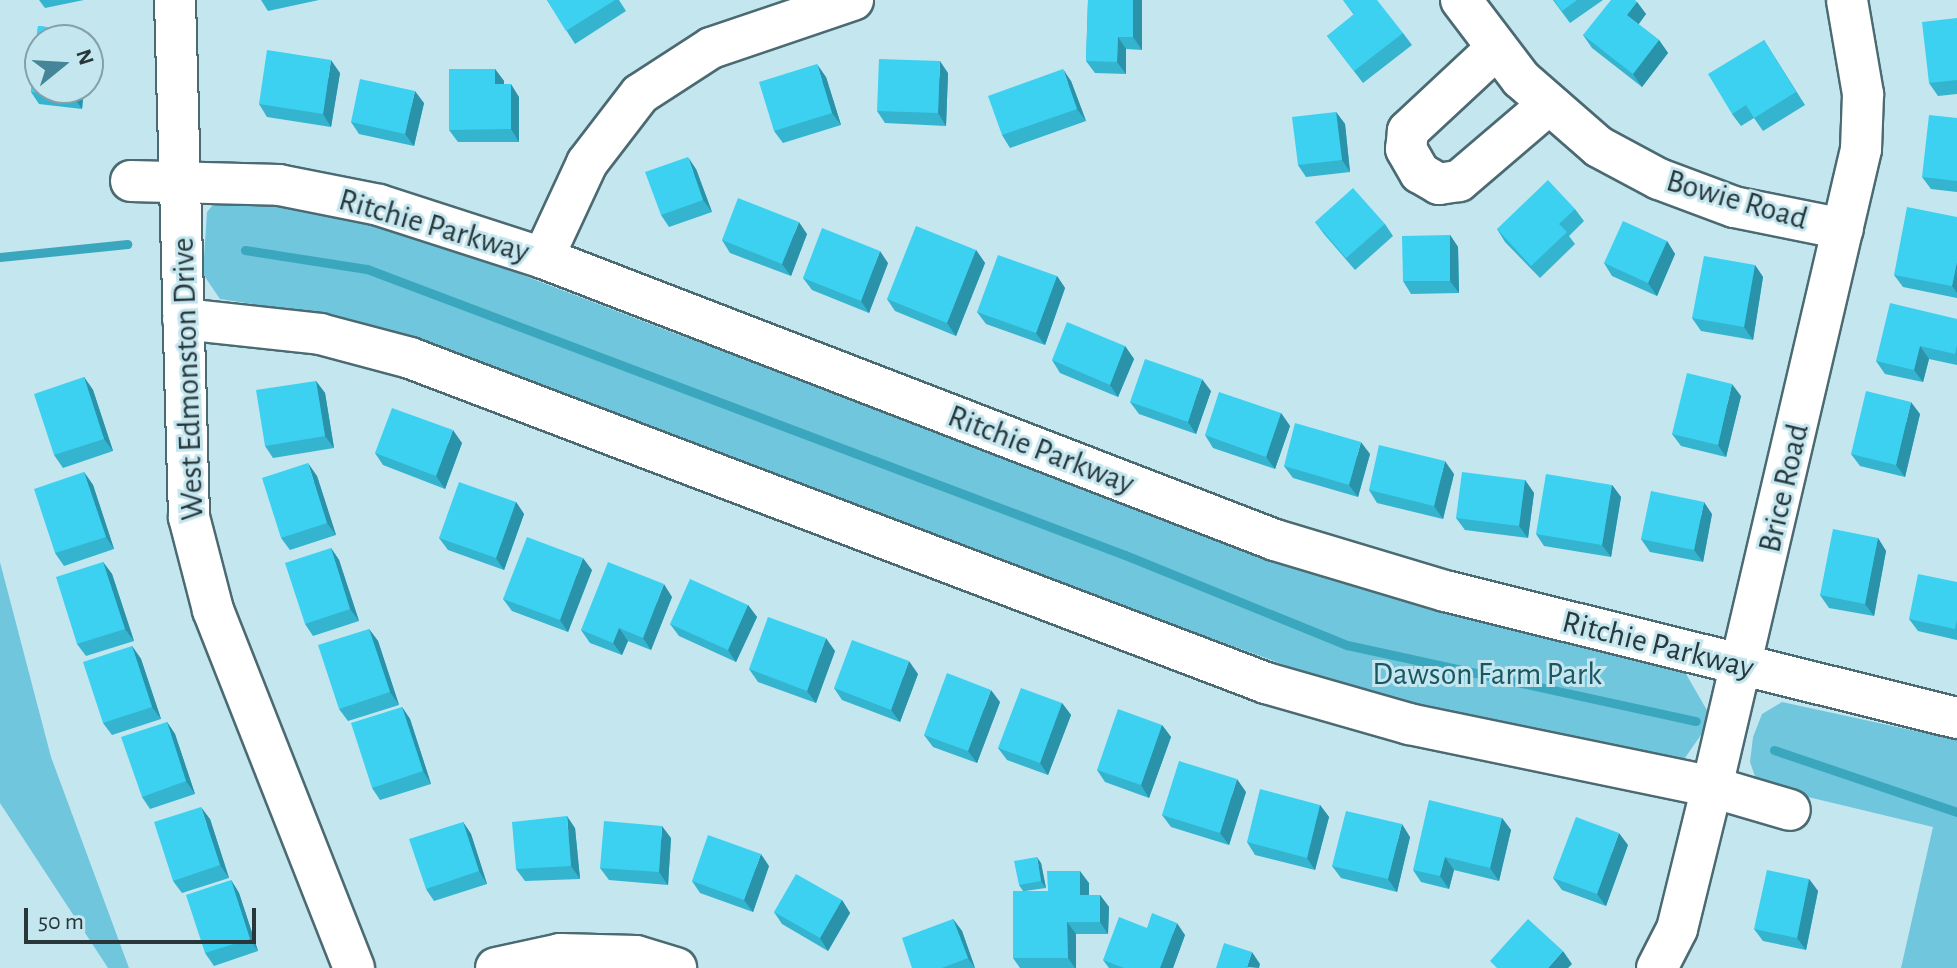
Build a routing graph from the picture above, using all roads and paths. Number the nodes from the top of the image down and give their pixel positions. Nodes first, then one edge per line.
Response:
1 (175, 0) edge
2 (853, 0) edge
3 (1461, 0) edge
4 (1847, 0) edge
5 (1497, 48) junction
6 (1549, 104) junction
7 (131, 181) dead end
8 (184, 184) junction
9 (1843, 229) junction
10 (543, 258) junction
11 (183, 319) junction
12 (1742, 666) junction
13 (1957, 718) edge
14 (1712, 787) junction
15 (1790, 810) dead end
16 (354, 968) edge
17 (496, 968) edge
18 (676, 968) edge
19 (1657, 968) edge

1 - 8 street, West Edmonston Drive
2 - 10 street
3 - 5 street, Bowie Road
4 - 9 street, Brice Road
5 - 6 street, Bowie Road
5 - 6 street
6 - 9 street, Bowie Road
7 - 8 street, Ritchie Parkway
8 - 10 street, Ritchie Parkway
8 - 11 street, West Edmonston Drive
9 - 12 street, Brice Road
10 - 12 street, Ritchie Parkway
11 - 14 street
11 - 16 street, West Edmonston Drive
12 - 13 street, Ritchie Parkway
12 - 14 street, Brice Road
14 - 15 street
14 - 19 street, Brice Road
17 - 18 street

